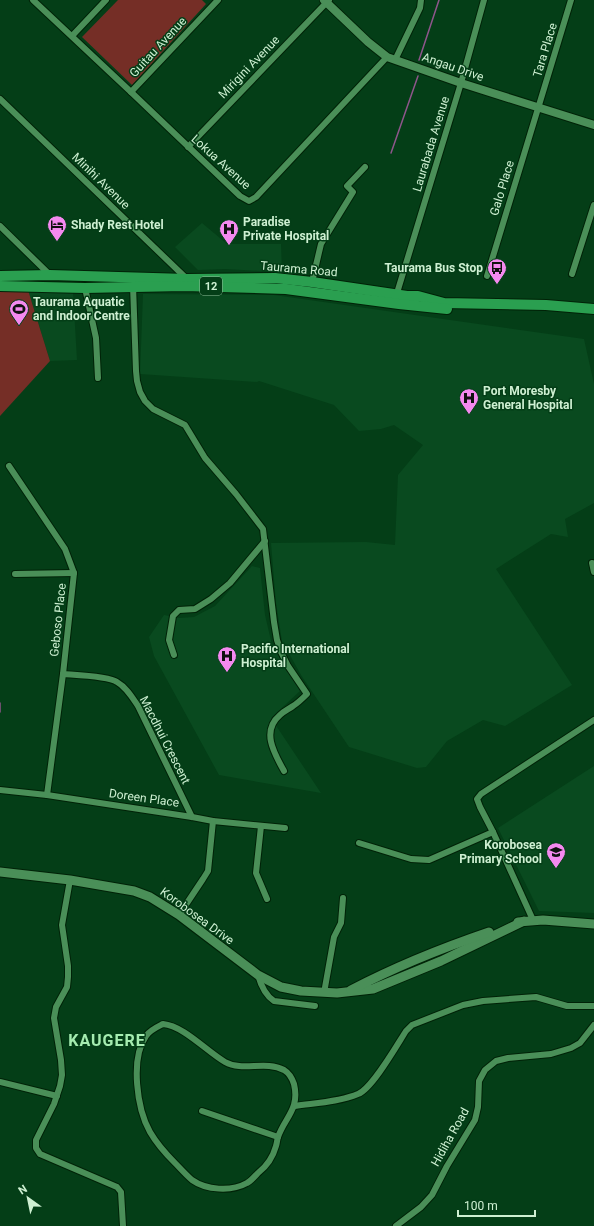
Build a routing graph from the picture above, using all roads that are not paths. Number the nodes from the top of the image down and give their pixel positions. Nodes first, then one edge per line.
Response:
1 (32, 0) edge
2 (106, 0) edge
3 (218, 0) edge
4 (421, 0) edge
5 (484, 0) edge
6 (572, 0) edge
7 (326, 1) edge
8 (72, 36) junction
9 (391, 58) junction
10 (461, 84) junction
11 (131, 92) junction
12 (0, 99) edge
13 (539, 107) junction
14 (594, 125) edge
15 (188, 147) junction
16 (365, 167) dead end
17 (594, 205) edge
18 (0, 226) edge
19 (33, 259) junction
20 (572, 274) dead end
21 (0, 276) edge
22 (33, 276) junction
23 (52, 276) junction
24 (487, 276) dead end
25 (187, 279) junction
26 (132, 282) junction
27 (312, 282) junction
28 (0, 286) edge
29 (54, 287) junction
30 (85, 288) junction
31 (396, 294) junction
32 (594, 309) edge
33 (594, 314) edge
34 (98, 378) dead end
35 (9, 466) dead end
36 (265, 541) junction
37 (592, 563) dead end
38 (594, 572) edge
39 (74, 573) junction
40 (15, 574) dead end
41 (174, 655) dead end
42 (63, 674) junction
43 (594, 720) edge
44 (284, 771) dead end
45 (0, 790) edge
46 (47, 795) junction
47 (192, 816) junction
48 (213, 821) junction
49 (261, 826) junction
50 (285, 828) dead end
51 (493, 832) junction
52 (359, 843) dead end
53 (0, 872) edge
54 (70, 880) junction
55 (343, 898) dead end
56 (267, 899) dead end
57 (179, 916) junction
58 (529, 920) junction
59 (594, 924) edge
60 (258, 975) junction
61 (324, 993) junction
62 (315, 1006) dead end
63 (594, 1006) edge
64 (594, 1025) edge
65 (0, 1082) edge
66 (57, 1096) junction
67 (295, 1106) junction
68 (202, 1111) dead end
69 (278, 1137) junction
70 (123, 1226) edge
71 (396, 1226) edge

1 - 8 street, Lokua Avenue
2 - 8 street
3 - 11 street, Guitau Avenue
4 - 9 street
5 - 10 street, Laurabada Avenue
6 - 13 street, Tara Place
7 - 9 street, Angau Drive
7 - 15 street, Mirigini Avenue
8 - 11 street, Lokua Avenue
9 - 10 street, Angau Drive
9 - 15 street, Lokua Avenue
10 - 13 street, Angau Drive
10 - 31 street, Laurabada Avenue
11 - 15 street, Lokua Avenue
12 - 25 street, Minihi Avenue
13 - 14 street, Angau Drive
13 - 24 street, Galo Place
16 - 27 street
17 - 20 street
18 - 19 street
19 - 22 street
19 - 23 street
21 - 22 main road, Taurama Road / 12
22 - 23 main road, Taurama Road / 12
23 - 26 main road, Taurama Road / 12
23 - 29 main road
25 - 26 main road, Taurama Road / 12
25 - 27 main road, Taurama Road / 12
26 - 30 main road, Taurama Road / 12
26 - 33 main road, Taurama Road / 12
26 - 36 street
27 - 31 main road, Taurama Road / 12
28 - 29 main road, Taurama Road / 12
29 - 30 main road, Taurama Road / 12
30 - 34 street
31 - 32 main road, Taurama Road / 12
35 - 39 street, Geboso Place
36 - 41 street
36 - 44 street
37 - 38 street
39 - 40 street
39 - 42 street, Geboso Place
42 - 46 street, Geboso Place
42 - 47 street, Macdhui Crescent
43 - 51 street
45 - 46 street, Doreen Place
46 - 47 street, Doreen Place
47 - 48 street, Doreen Place
48 - 49 street, Doreen Place
48 - 57 street
49 - 50 street, Doreen Place
49 - 56 street
51 - 52 street
51 - 58 street
53 - 54 main road, Korobosea Drive
54 - 57 main road, Korobosea Drive
54 - 66 street
55 - 61 street
57 - 60 main road, Korobosea Drive
58 - 59 main road, Korobosea Drive
58 - 61 main road, Korobosea Drive
60 - 61 main road, Korobosea Drive
60 - 62 street
63 - 67 street
64 - 71 street, Hidiha Road
65 - 66 street
66 - 70 street
67 - 69 street
67 - 69 street
68 - 69 street

